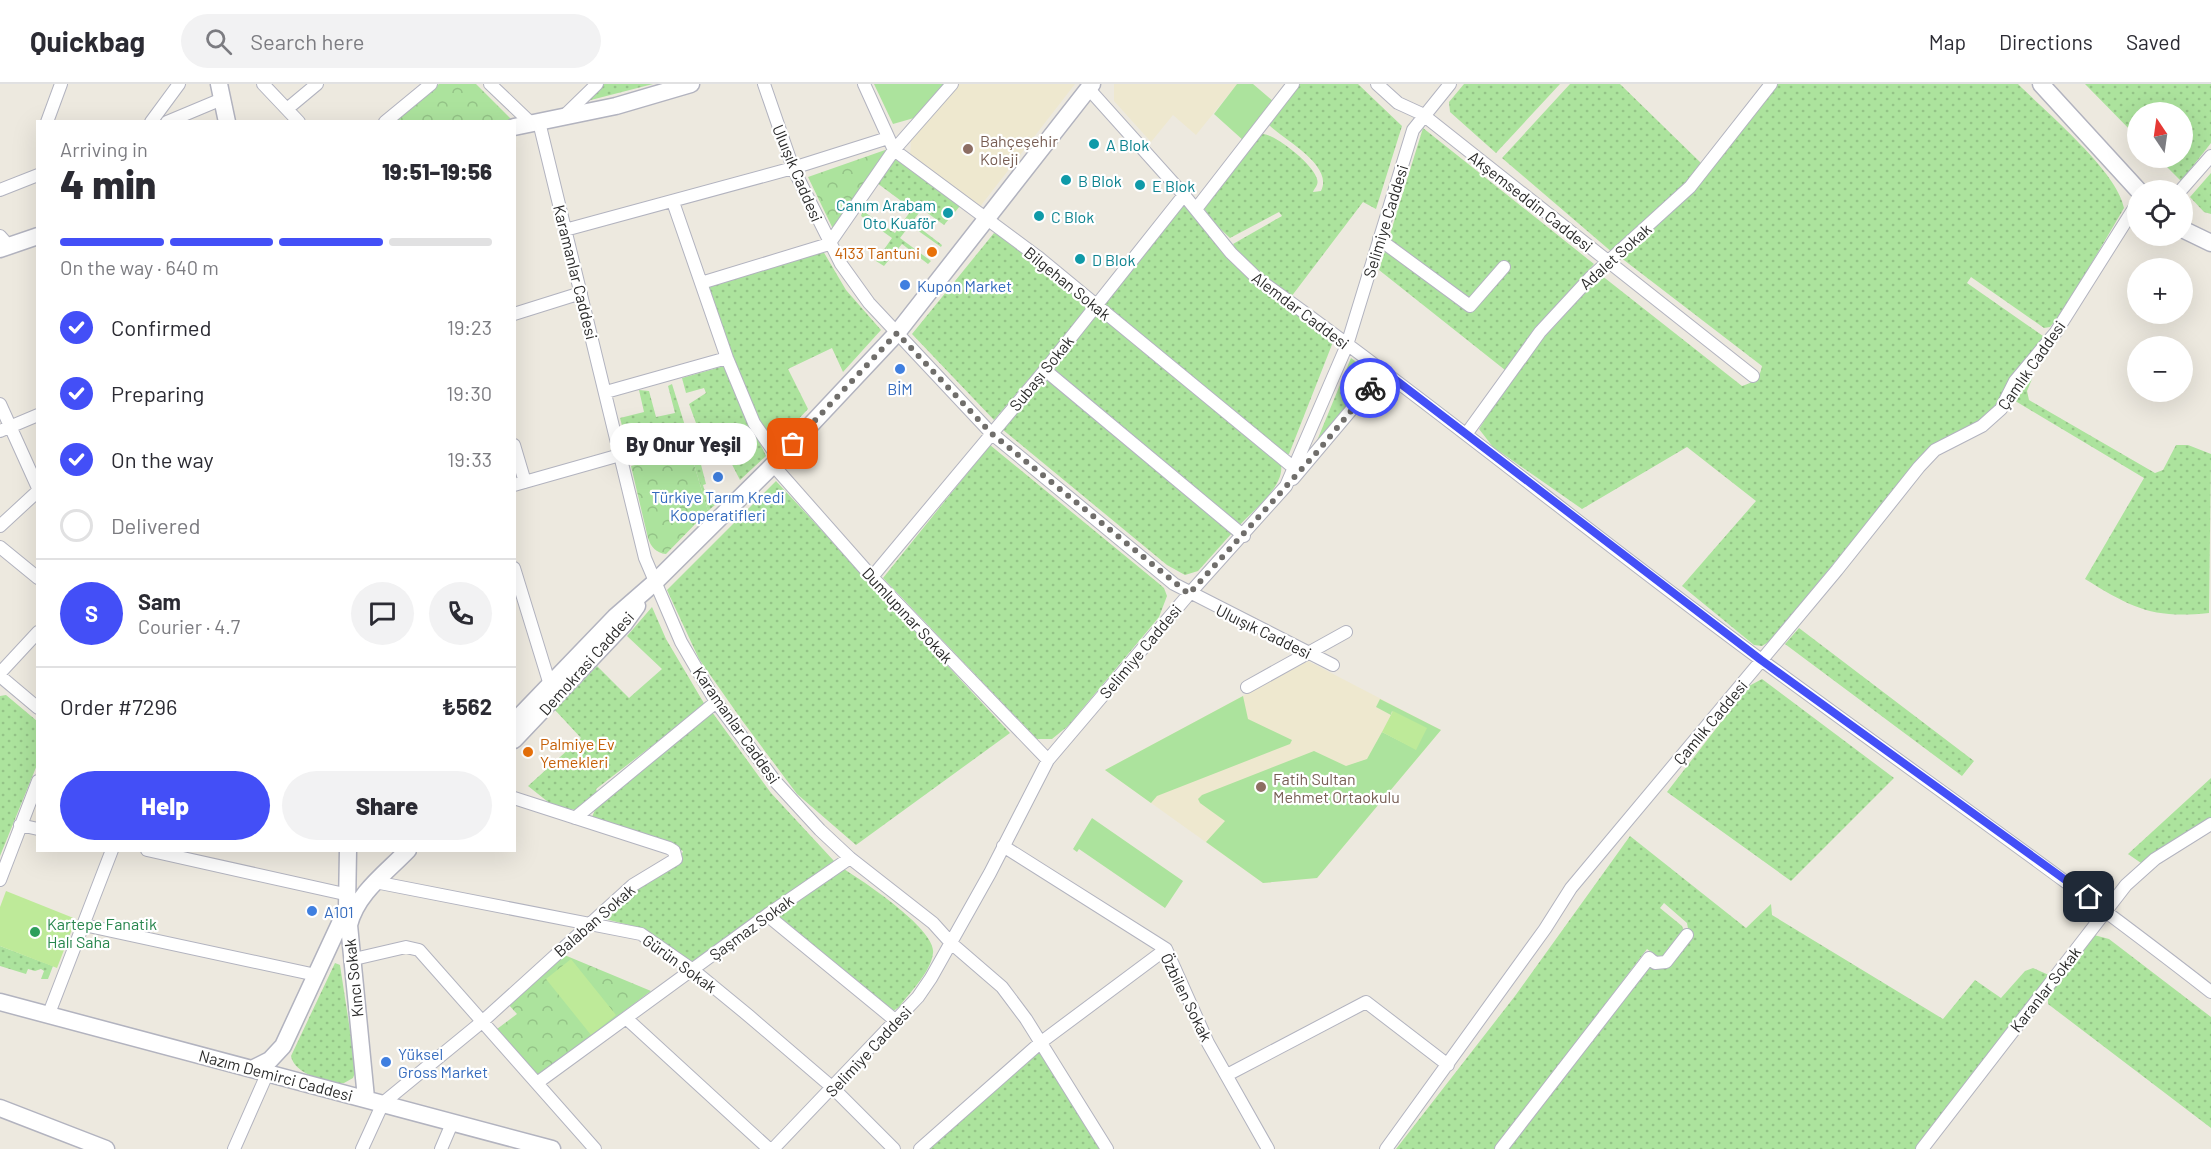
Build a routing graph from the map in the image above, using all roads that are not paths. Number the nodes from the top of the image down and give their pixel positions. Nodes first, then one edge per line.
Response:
1 (61, 84) edge
2 (179, 84) edge
3 (263, 84) edge
4 (317, 84) edge
5 (431, 84) edge
6 (490, 84) edge
7 (597, 84) edge
8 (691, 84) edge
9 (764, 84) edge
10 (864, 84) edge
11 (952, 84) edge
12 (1293, 84) edge
13 (1377, 84) edge
14 (1450, 84) edge
15 (1771, 84) edge
16 (2041, 84) edge
17 (1090, 86) edge
18 (220, 92) edge
19 (287, 109) junction
20 (1422, 114) junction
21 (563, 117) junction
22 (48, 120) edge
23 (152, 120) edge
24 (171, 120) edge
25 (227, 120) edge
26 (297, 120) edge
27 (387, 120) edge
28 (528, 124) edge
29 (888, 138) junction
30 (894, 150) junction
31 (2211, 156) edge
32 (793, 168) junction
33 (36, 176) edge
34 (2129, 180) edge
35 (2190, 180) edge
36 (0, 190) edge
37 (1184, 195) junction
38 (673, 202) junction
39 (1196, 209) junction
40 (2127, 219) edge
41 (986, 220) junction
42 (565, 230) junction
43 (2193, 234) edge
44 (36, 236) edge
45 (1379, 239) junction
46 (3, 243) edge
47 (2211, 243) edge
48 (829, 244) junction
49 (1608, 262) junction
50 (1504, 267) dead end
51 (701, 283) junction
52 (581, 293) junction
53 (1096, 305) junction
54 (516, 313) edge
55 (897, 333) junction
56 (1347, 345) junction
57 (727, 358) junction
58 (1045, 370) junction
59 (1384, 371) junction
60 (1753, 376) dead end
61 (606, 392) junction
62 (0, 404) edge
63 (36, 416) edge
64 (5, 429) edge
65 (991, 433) junction
66 (1467, 433) junction
67 (620, 455) junction
68 (516, 458) edge
69 (776, 462) junction
70 (1294, 468) junction
71 (520, 484) edge
72 (36, 486) edge
73 (1286, 486) junction
74 (36, 492) edge
75 (2, 519) edge
76 (1244, 536) junction
77 (0, 547) edge
78 (516, 574) edge
79 (36, 576) edge
80 (872, 577) junction
81 (654, 583) junction
82 (1189, 594) junction
83 (1346, 632) dead end
84 (36, 634) edge
85 (1309, 653) junction
86 (1761, 660) junction
87 (1333, 665) dead end
88 (0, 674) edge
89 (550, 685) junction
90 (1247, 687) dead end
91 (716, 702) junction
92 (36, 706) edge
93 (516, 720) edge
94 (516, 738) edge
95 (1048, 760) junction
96 (36, 786) edge
97 (516, 799) edge
98 (575, 818) junction
99 (2211, 824) edge
100 (20, 825) junction
101 (36, 829) edge
102 (1004, 846) junction
103 (111, 852) edge
104 (163, 852) edge
105 (348, 852) edge
106 (393, 852) edge
107 (406, 852) edge
108 (188, 855) edge
109 (850, 858) junction
110 (388, 871) junction
111 (0, 880) edge
112 (375, 882) junction
113 (349, 895) junction
114 (2107, 911) junction
115 (766, 915) junction
116 (590, 923) junction
117 (84, 925) junction
118 (1687, 935) dead end
119 (951, 943) junction
120 (1166, 950) junction
121 (350, 960) junction
122 (693, 970) junction
123 (316, 975) junction
124 (2211, 992) edge
125 (0, 1002) edge
126 (48, 1016) junction
127 (626, 1018) junction
128 (483, 1021) junction
129 (896, 1021) junction
130 (1040, 1043) junction
131 (283, 1046) junction
132 (1448, 1065) junction
133 (261, 1070) junction
134 (1227, 1076) junction
135 (289, 1077) junction
136 (537, 1083) junction
137 (833, 1088) junction
138 (374, 1100) junction
139 (0, 1108) edge
140 (453, 1121) junction
141 (106, 1149) edge
142 (234, 1149) edge
143 (362, 1149) edge
144 (441, 1149) edge
145 (552, 1149) edge
146 (596, 1149) edge
147 (771, 1149) edge
148 (894, 1149) edge
149 (920, 1149) edge
150 (1107, 1149) edge
151 (1268, 1149) edge
152 (1386, 1149) edge
153 (1501, 1149) edge
154 (1922, 1149) edge

1 - 22 street
2 - 23 street
3 - 19 street
4 - 19 street
5 - 27 street
6 - 28 street
7 - 21 street
8 - 21 main road
9 - 32 street, Uluışık Caddesi
10 - 29 street, Bilgehan Sokak
11 - 30 street
12 - 39 street
13 - 20 street, Akşemseddin Caddesi
14 - 20 street, Selimiye Caddesi
15 - 49 street, Adalet Sokak
16 - 34 main road
17 - 37 street, Alemdar Caddesi
17 - 41 main road, Demokrasi Caddesi
18 - 24 street
18 - 25 main road
19 - 26 street
20 - 45 street, Selimiye Caddesi
20 - 49 street, Akşemseddin Caddesi
21 - 28 main road
28 - 42 street, Karamanlar Caddesi
29 - 30 street, Bilgehan Sokak
29 - 32 street
30 - 41 street, Bilgehan Sokak
30 - 48 street
31 - 35 street
32 - 38 street
32 - 48 street, Uluışık Caddesi
33 - 36 street
37 - 39 street, Alemdar Caddesi
37 - 53 street, Subaşı Sokak
38 - 42 street
38 - 51 street, Dumlupınar Sokak
39 - 56 street, Alemdar Caddesi
40 - 86 street, Çamlık Caddesi
41 - 53 street, Bilgehan Sokak
41 - 55 main road, Demokrasi Caddesi
42 - 52 street, Karamanlar Caddesi
43 - 47 main road
44 - 46 main road
45 - 50 street
45 - 56 street, Selimiye Caddesi
48 - 51 street
48 - 55 street, Uluışık Caddesi
49 - 60 street, Akşemseddin Caddesi
49 - 66 street, Adalet Sokak
51 - 57 street, Dumlupınar Sokak
52 - 54 street
52 - 61 street, Karamanlar Caddesi
53 - 58 street, Subaşı Sokak
53 - 70 street, Bilgehan Sokak
55 - 65 street, Uluışık Caddesi
55 - 69 main road, Demokrasi Caddesi
56 - 59 street, Alemdar Caddesi
56 - 70 street, Selimiye Caddesi
57 - 61 street
57 - 69 street, Dumlupınar Sokak
58 - 65 street, Subaşı Sokak
58 - 76 street
59 - 66 street, Alemdar Caddesi
59 - 73 street
61 - 67 street, Karamanlar Caddesi
62 - 64 street
63 - 64 street
64 - 72 street
65 - 80 street, Subaşı Sokak
65 - 82 street, Uluışık Caddesi
66 - 86 street, Alemdar Caddesi
67 - 71 street
67 - 81 street, Karamanlar Caddesi
68 - 71 street
69 - 80 street, Dumlupınar Sokak
69 - 81 main road, Demokrasi Caddesi
70 - 73 street, Selimiye Caddesi
73 - 76 street, Selimiye Caddesi
74 - 75 street
76 - 82 street, Selimiye Caddesi
77 - 79 street
78 - 89 street
80 - 95 street, Dumlupınar Sokak
81 - 89 main road, Demokrasi Caddesi
81 - 91 street, Karamanlar Caddesi
81 - 94 main road, Demokrasi Caddesi
82 - 85 street, Uluışık Caddesi
82 - 95 street, Selimiye Caddesi
83 - 85 street
84 - 88 street
85 - 87 street, Uluışık Caddesi
85 - 90 street
86 - 114 street, Alemdar Caddesi
86 - 132 street, Çamlık Caddesi
88 - 92 street
89 - 93 main road, Demokrasi Caddesi
91 - 98 street
91 - 109 street, Karamanlar Caddesi
95 - 102 street, Selimiye Caddesi
96 - 100 street
97 - 98 street, Balaban Sokak
98 - 116 street, Balaban Sokak
99 - 114 street, Karanlar Sokak
100 - 101 street
100 - 111 street
102 - 119 street, Selimiye Caddesi
102 - 120 street, Özbilen Sokak
103 - 117 street
104 - 108 street
105 - 110 main road
105 - 113 main road
106 - 110 main road
107 - 110 main road
108 - 113 street
109 - 115 street, Şaşmaz Sokak
109 - 119 street, Karamanlar Caddesi
110 - 112 main road, Kıncı Sokak
112 - 116 street, Gürün Sokak
112 - 121 main road, Kıncı Sokak
113 - 123 main road
114 - 124 street, Alemdar Caddesi
114 - 154 street, Karanlar Sokak
115 - 122 street, Şaşmaz Sokak
115 - 129 street
116 - 122 street, Gürün Sokak
116 - 128 street, Balaban Sokak
117 - 123 street
117 - 126 street
118 - 153 street
119 - 129 street, Selimiye Caddesi
119 - 130 street, Karamanlar Caddesi
120 - 130 street
120 - 134 street, Özbilen Sokak
121 - 128 street
121 - 138 main road, Kıncı Sokak
122 - 127 street, Şaşmaz Sokak
122 - 137 street, Gürün Sokak
123 - 131 main road
125 - 126 main road, Nazım Demirci Caddesi
126 - 133 main road, Nazım Demirci Caddesi
127 - 136 street, Şaşmaz Sokak
127 - 147 street
128 - 136 street
128 - 138 street, Balaban Sokak
129 - 137 street, Selimiye Caddesi
130 - 149 street
130 - 150 street, Karamanlar Caddesi
131 - 133 main road
131 - 135 main road
132 - 134 street
132 - 152 street, Çamlık Caddesi
133 - 135 main road, Nazım Demirci Caddesi
133 - 142 street
134 - 151 street, Özbilen Sokak
135 - 138 main road, Nazım Demirci Caddesi
136 - 146 street
137 - 147 street, Selimiye Caddesi
137 - 148 street, Gürün Sokak
138 - 140 main road, Nazım Demirci Caddesi
138 - 143 street
139 - 141 main road
140 - 144 street
140 - 145 main road, Nazım Demirci Caddesi

